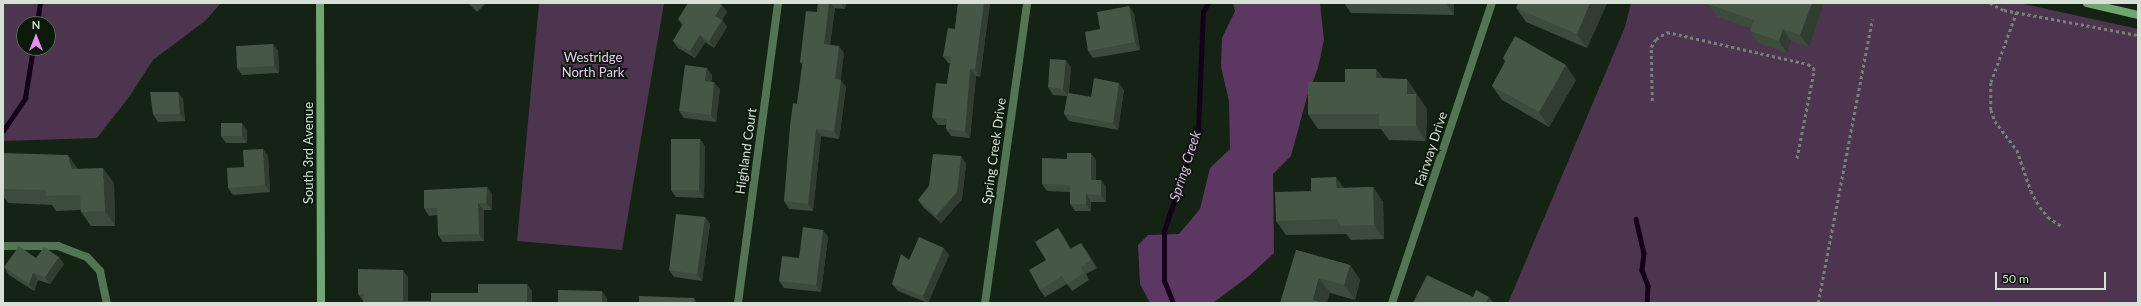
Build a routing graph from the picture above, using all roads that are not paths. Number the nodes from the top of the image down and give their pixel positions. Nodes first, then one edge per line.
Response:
1 (320, 3) edge
2 (778, 3) edge
3 (1027, 3) edge
4 (1492, 3) edge
5 (2087, 3) edge
6 (2138, 15) edge
7 (3, 246) edge
8 (107, 303) edge
9 (321, 303) edge
10 (738, 303) edge
11 (985, 303) edge
12 (1392, 303) edge

1 - 9 main road, South 3rd Avenue
2 - 10 street, Highland Court
3 - 11 street, Spring Creek Drive
4 - 12 street, Fairway Drive
5 - 6 main road
7 - 8 street

